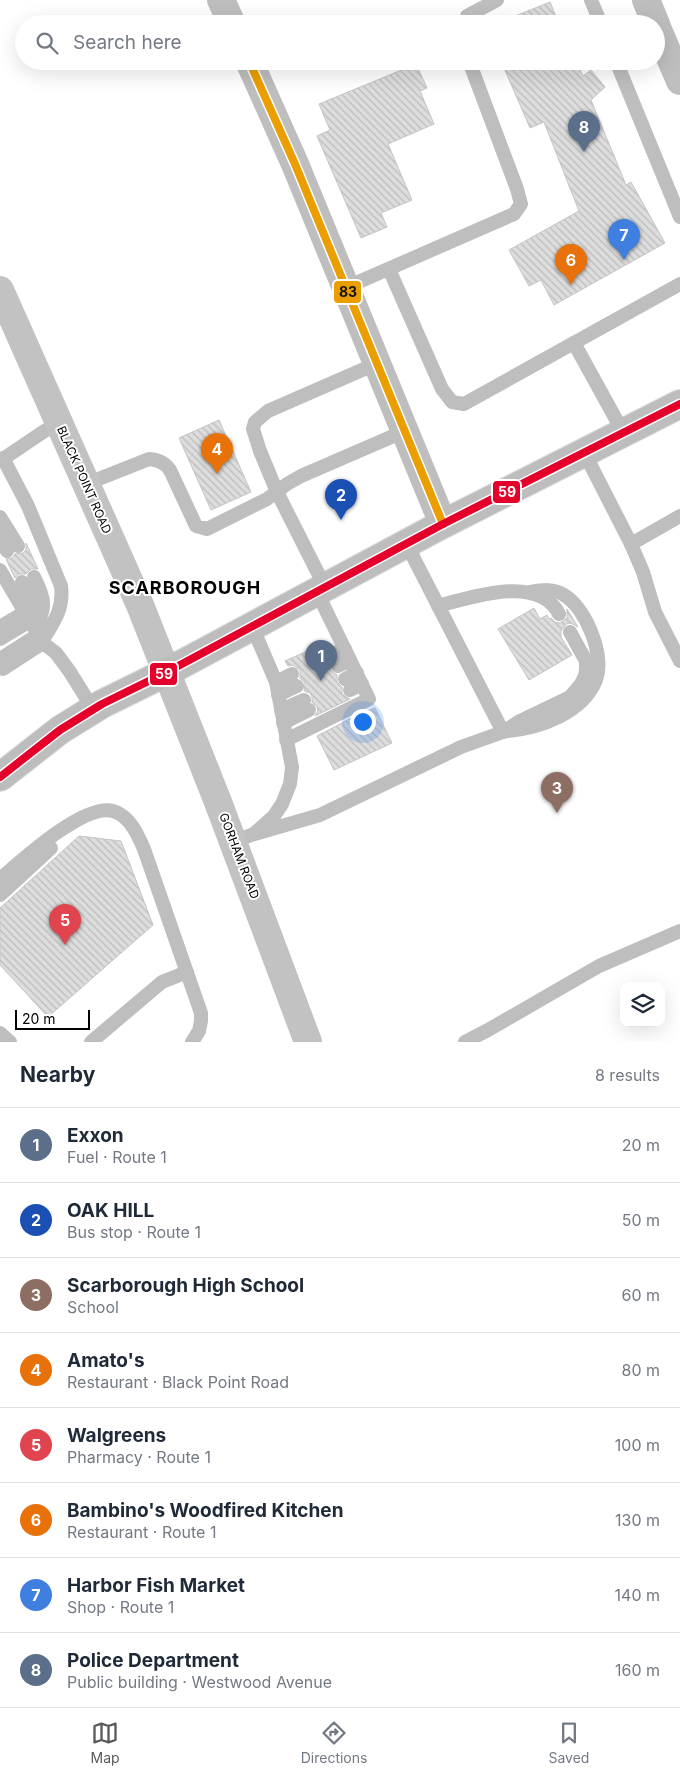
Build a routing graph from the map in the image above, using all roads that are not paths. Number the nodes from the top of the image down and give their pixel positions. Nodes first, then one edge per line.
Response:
1 (221, 0) edge
2 (497, 0) edge
3 (591, 0) edge
4 (646, 0) edge
5 (228, 15) edge
6 (474, 15) edge
7 (597, 15) edge
8 (652, 15) edge
9 (665, 46) edge
10 (253, 70) edge
11 (472, 70) edge
12 (620, 70) edge
13 (680, 82) edge
14 (680, 217) edge
15 (389, 269) junction
16 (680, 284) edge
17 (346, 287) junction
18 (0, 290) edge
19 (574, 343) junction
20 (378, 363) junction
21 (680, 404) edge
22 (60, 424) junction
23 (405, 431) junction
24 (623, 432) junction
25 (584, 452) junction
26 (2, 460) edge
27 (86, 484) junction
28 (277, 492) junction
29 (680, 516) edge
30 (0, 517) edge
31 (443, 524) junction
32 (0, 538) edge
33 (406, 543) junction
34 (631, 544) junction
35 (0, 570) edge
36 (28, 580) dead end
37 (321, 589) junction
38 (531, 592) junction
39 (438, 606) junction
40 (559, 614) dead end
41 (252, 626) junction
42 (0, 627) edge
43 (35, 630) junction
44 (570, 632) dead end
45 (0, 639) edge
46 (680, 661) edge
47 (2, 664) edge
48 (167, 672) junction
49 (294, 680) dead end
50 (277, 688) junction
51 (306, 705) dead end
52 (93, 709) junction
53 (282, 717) junction
54 (503, 732) junction
55 (286, 740) junction
56 (0, 777) edge
57 (97, 812) junction
58 (242, 839) junction
59 (0, 879) edge
60 (0, 895) edge
61 (680, 931) edge
62 (187, 972) junction
63 (0, 1033) edge
64 (10, 1042) edge
65 (91, 1042) edge
66 (192, 1042) edge
67 (308, 1042) edge
68 (465, 1042) edge

1 - 5 street
2 - 6 lane
3 - 7 lane
4 - 8 street
9 - 13 street
10 - 17 street
11 - 15 lane
12 - 14 lane
15 - 17 lane
15 - 19 lane
16 - 19 lane
17 - 20 street
18 - 22 main road, BLACK POINT ROAD
19 - 24 lane
20 - 23 street
20 - 28 lane
21 - 24 main road
22 - 26 lane
22 - 27 main road, BLACK POINT ROAD
23 - 28 lane
23 - 31 street
24 - 25 main road
25 - 31 main road
25 - 34 lane
26 - 43 lane
27 - 28 lane
27 - 48 main road, BLACK POINT ROAD
28 - 37 lane
29 - 34 lane
30 - 32 lane
31 - 33 main road
33 - 37 main road
33 - 39 lane
34 - 46 lane
35 - 43 lane
36 - 43 lane
37 - 41 main road
37 - 55 lane
38 - 39 lane
38 - 40 lane
38 - 54 lane
39 - 54 lane
41 - 48 main road
41 - 50 lane
42 - 43 lane
43 - 45 lane
43 - 47 lane
43 - 52 lane
44 - 54 lane
48 - 52 main road
48 - 58 main road, GORHAM ROAD
49 - 50 lane
50 - 53 lane
51 - 53 lane
52 - 56 main road
53 - 55 lane
54 - 58 lane
55 - 58 lane
57 - 59 lane
57 - 60 lane
57 - 62 lane
58 - 67 main road, GORHAM ROAD
61 - 68 lane
62 - 65 lane
62 - 66 lane
63 - 64 lane

